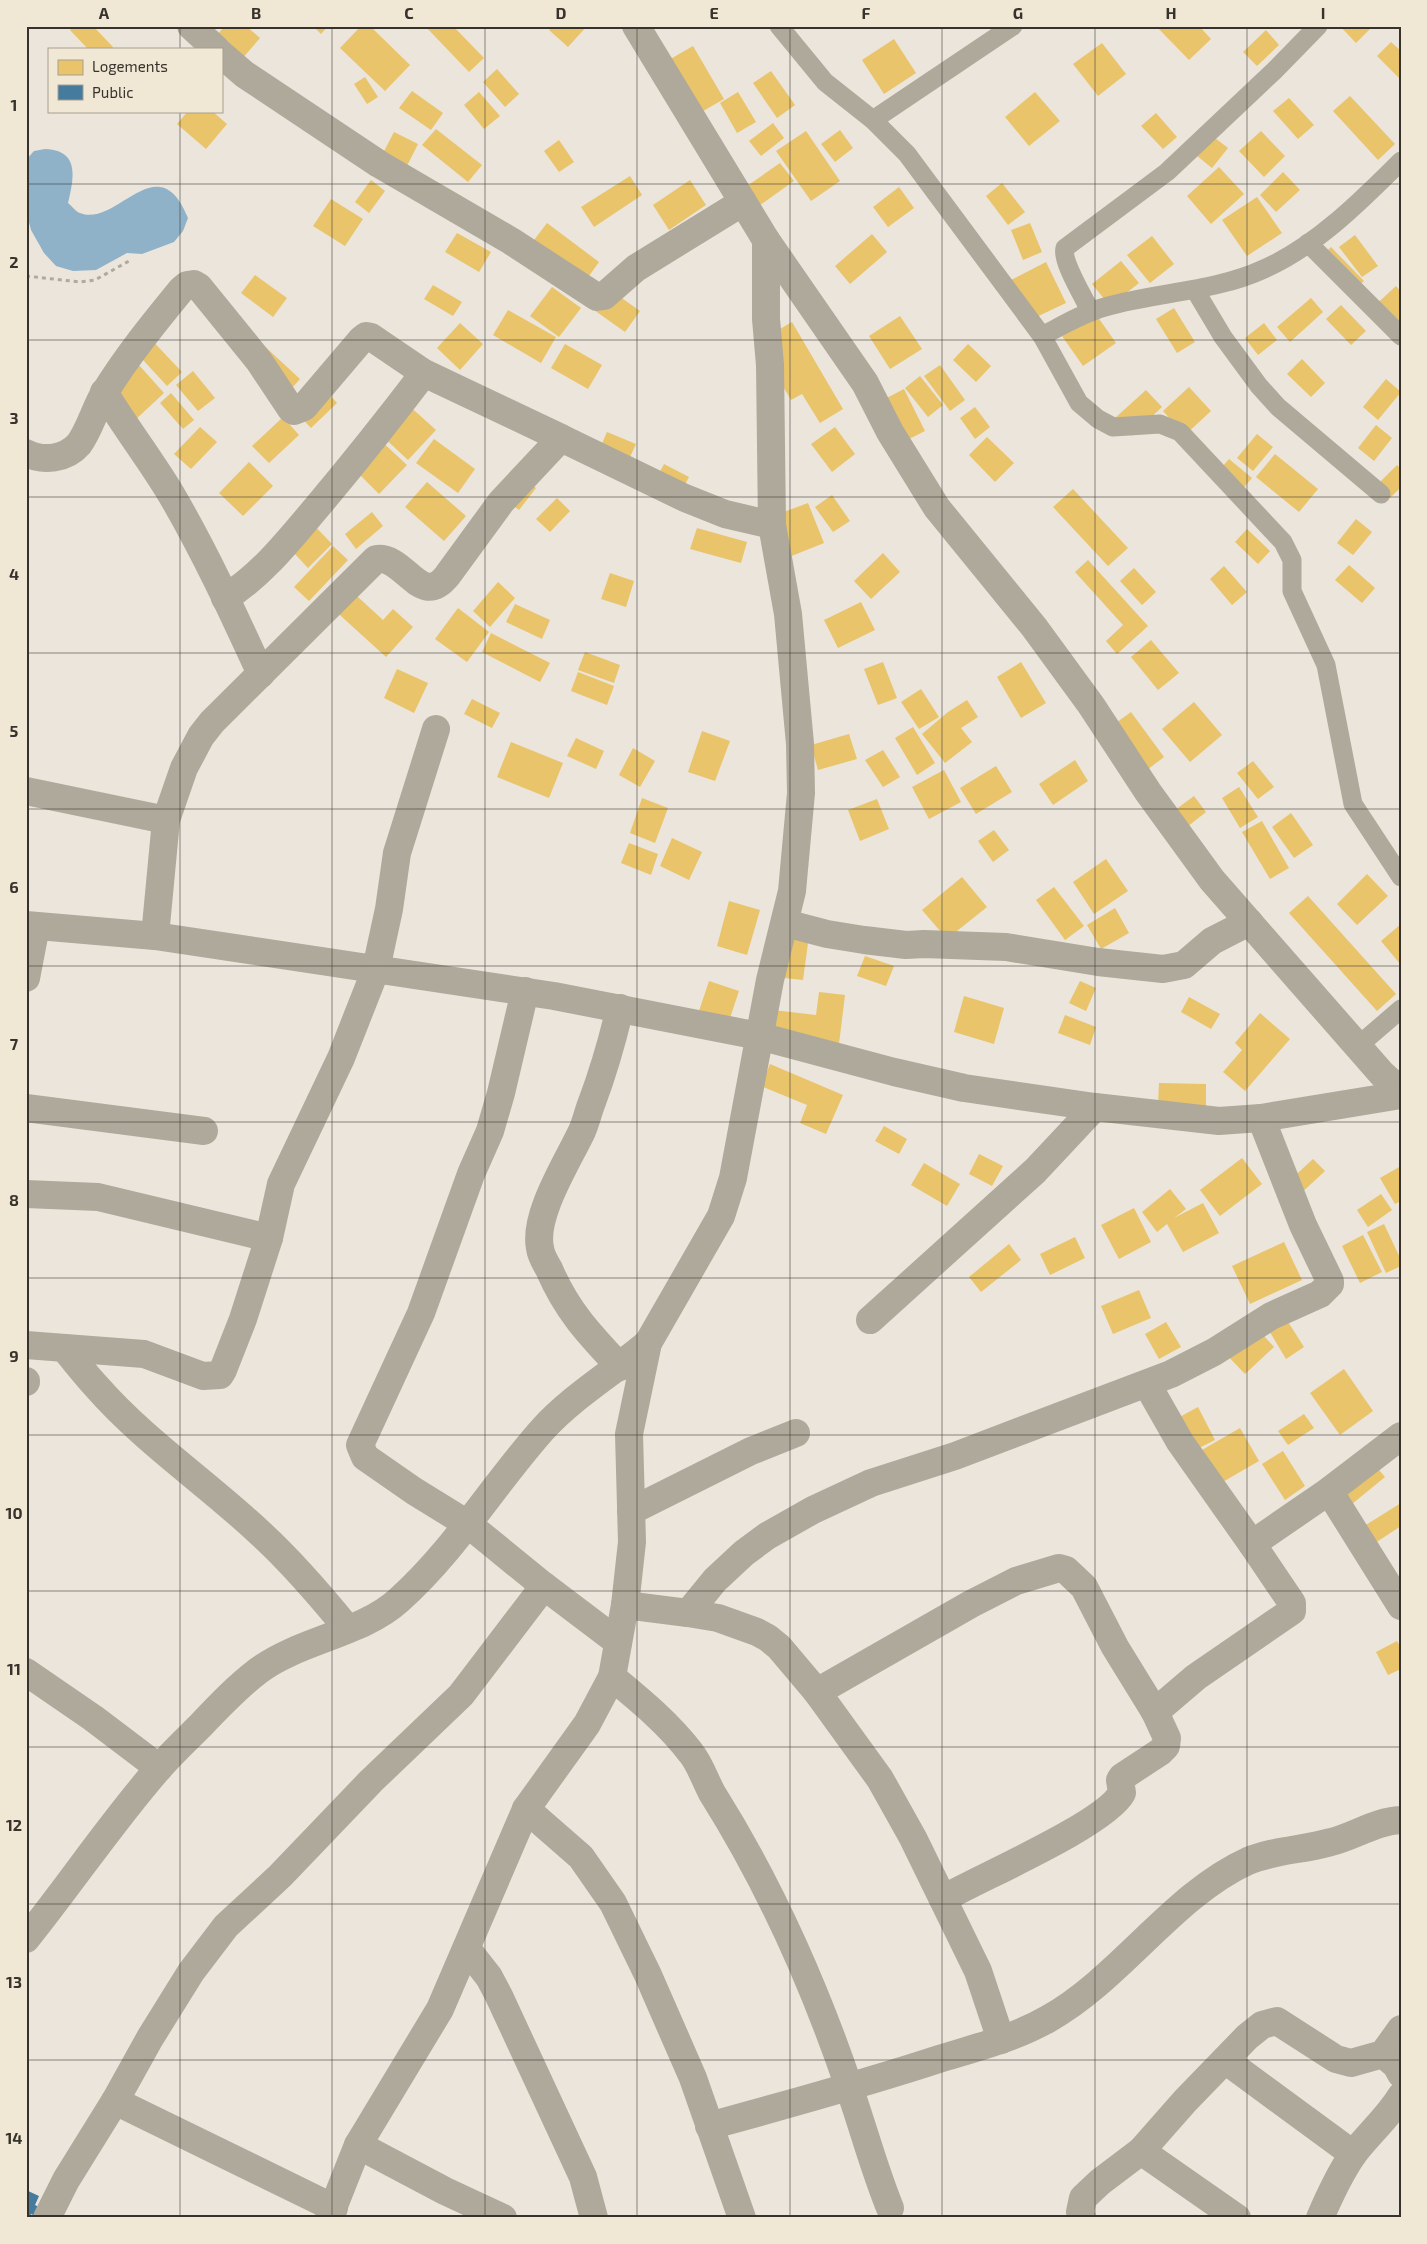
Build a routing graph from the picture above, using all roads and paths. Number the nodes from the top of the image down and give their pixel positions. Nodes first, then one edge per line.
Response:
1 (191, 26) edge
2 (636, 26) edge
3 (779, 26) edge
4 (1013, 26) edge
5 (1318, 26) edge
6 (215, 48) edge
7 (222, 55) edge
8 (873, 120) junction
9 (1401, 161) edge
10 (743, 202) junction
11 (766, 240) junction
12 (1308, 243) junction
13 (129, 261) dead end
14 (26, 276) edge
15 (1195, 290) junction
16 (1090, 311) junction
17 (1042, 336) junction
18 (1401, 336) edge
19 (424, 373) junction
20 (104, 392) junction
21 (561, 438) junction
22 (26, 453) edge
23 (1381, 494) dead end
24 (772, 525) junction
25 (225, 598) junction
26 (261, 674) junction
27 (436, 729) dead end
28 (26, 791) edge
29 (166, 820) junction
30 (1401, 877) edge
31 (1249, 922) junction
32 (784, 923) junction
33 (31, 926) edge
34 (155, 936) junction
35 (376, 969) junction
36 (26, 978) edge
37 (525, 991) junction
38 (620, 1008) junction
39 (1401, 1009) edge
40 (759, 1036) junction
41 (1358, 1046) junction
42 (1401, 1093) edge
43 (1095, 1107) junction
44 (26, 1108) edge
45 (1261, 1118) junction
46 (204, 1131) dead end
47 (26, 1194) edge
48 (269, 1238) junction
49 (870, 1320) dead end
50 (648, 1343) junction
51 (26, 1345) edge
52 (64, 1348) junction
53 (620, 1367) junction
54 (1147, 1384) junction
55 (796, 1433) dead end
56 (1401, 1436) edge
57 (1328, 1491) junction
58 (630, 1511) junction
59 (469, 1525) junction
60 (1252, 1544) junction
61 (544, 1586) junction
62 (625, 1605) junction
63 (1401, 1606) edge
64 (688, 1613) junction
65 (348, 1628) junction
66 (618, 1642) junction
67 (26, 1672) edge
68 (612, 1677) junction
69 (817, 1692) junction
70 (1155, 1712) junction
71 (159, 1768) junction
72 (526, 1809) junction
73 (1401, 1820) edge
74 (943, 1899) junction
75 (26, 1939) edge
76 (467, 1949) junction
77 (1401, 2029) edge
78 (1001, 2040) junction
79 (1383, 2054) junction
80 (1225, 2060) junction
81 (1401, 2074) edge
82 (850, 2088) junction
83 (1401, 2096) edge
84 (115, 2101) junction
85 (709, 2126) junction
86 (358, 2145) junction
87 (1141, 2151) junction
88 (1353, 2154) junction
89 (890, 2208) dead end
90 (332, 2213) edge
91 (46, 2218) edge
92 (503, 2218) edge
93 (594, 2218) edge
94 (742, 2218) edge
95 (1082, 2218) edge
96 (1237, 2218) edge
97 (1320, 2218) edge

1 - 6 street
2 - 10 street
3 - 8 lane
4 - 8 lane
5 - 16 lane
7 - 10 street
8 - 17 lane
9 - 12 lane
10 - 11 street
11 - 24 street
11 - 31 street
12 - 15 lane
12 - 18 lane
13 - 14 path
15 - 16 lane
15 - 23 lane
16 - 17 lane
17 - 30 lane
19 - 20 street
19 - 21 street
19 - 25 street
20 - 22 street
20 - 25 street
21 - 24 street
21 - 26 street
24 - 32 street
25 - 26 street
26 - 29 street
27 - 35 street
28 - 29 street
29 - 34 street
31 - 32 street
31 - 41 street
32 - 40 street
33 - 34 street
33 - 36 street
34 - 35 street
35 - 37 street
35 - 48 street
37 - 38 street
37 - 59 street
38 - 40 street
38 - 53 street
39 - 41 lane
40 - 43 street
40 - 50 street
41 - 42 street
42 - 45 street
43 - 45 street
43 - 49 street
44 - 46 street
45 - 54 street
47 - 48 street
48 - 52 street
50 - 53 street
50 - 58 street
51 - 52 street
52 - 65 street
53 - 59 street
54 - 60 street
54 - 64 street
55 - 58 street
56 - 57 street
57 - 60 street
57 - 63 street
58 - 62 street
59 - 61 street
59 - 65 street
60 - 70 street
61 - 66 street
61 - 84 street
62 - 64 street
62 - 66 street
64 - 69 street
65 - 71 street
66 - 68 street
67 - 71 street
68 - 72 street
68 - 82 street
69 - 70 street
69 - 74 street
70 - 74 street
71 - 75 street
72 - 76 street
72 - 85 street
73 - 78 street
74 - 78 street
76 - 86 street
76 - 93 street
77 - 79 street
78 - 82 street
79 - 80 street
79 - 81 street
80 - 87 street
80 - 88 street
82 - 85 street
82 - 89 street
83 - 88 street
84 - 90 street
84 - 91 street
85 - 94 street
86 - 90 street
86 - 92 street
87 - 95 street
87 - 96 street
88 - 97 street

